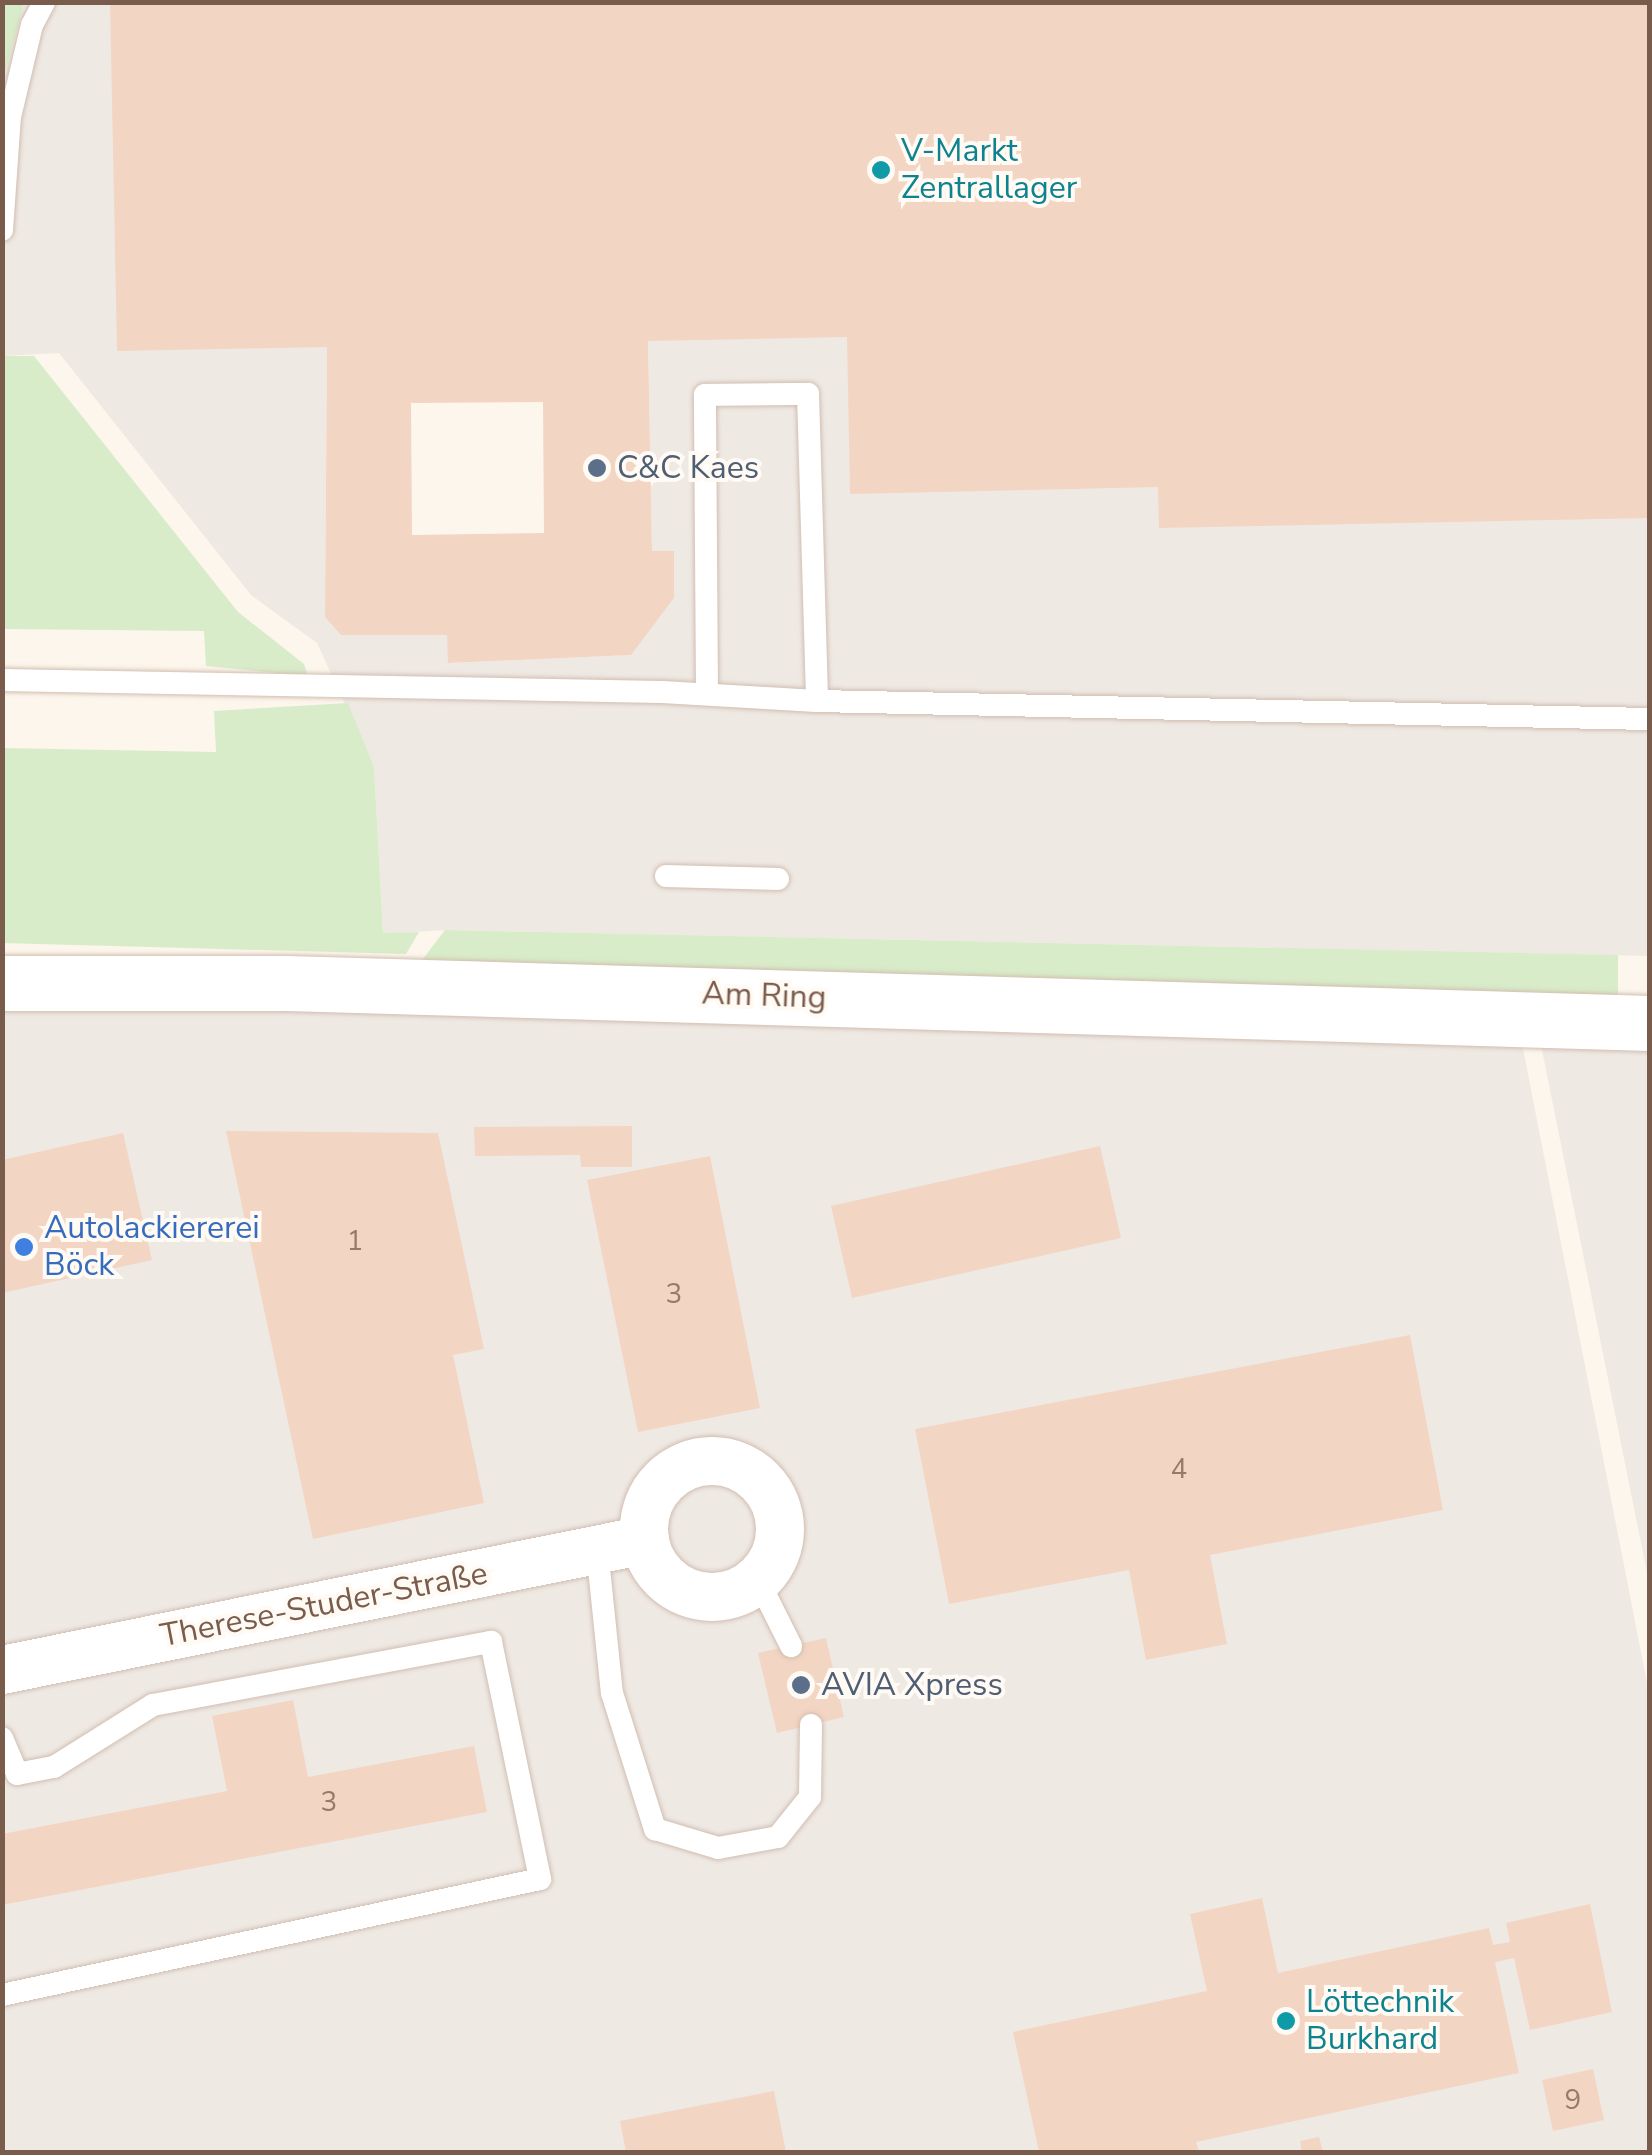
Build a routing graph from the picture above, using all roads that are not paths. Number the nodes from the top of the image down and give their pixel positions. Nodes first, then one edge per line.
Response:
1 (44, 2) edge
2 (2, 230) edge
3 (2, 680) edge
4 (707, 694) junction
5 (817, 701) junction
6 (1650, 719) edge
7 (666, 876) dead end
8 (778, 878) dead end
9 (2, 983) edge
10 (1650, 1023) edge
11 (645, 1540) junction
12 (597, 1549) junction
13 (758, 1580) junction
14 (791, 1646) dead end
15 (2, 1670) edge
16 (812, 1724) dead end
17 (2, 1738) edge
18 (2, 1995) edge

1 - 2 lane
3 - 4 lane
4 - 5 lane
4 - 5 lane
5 - 6 lane
7 - 8 lane
9 - 10 street, Am Ring
11 - 12 street, Therese-Studer-Straße
11 - 13 street
11 - 13 street
12 - 15 street, Therese-Studer-Straße
12 - 16 lane
13 - 14 lane
17 - 18 lane

